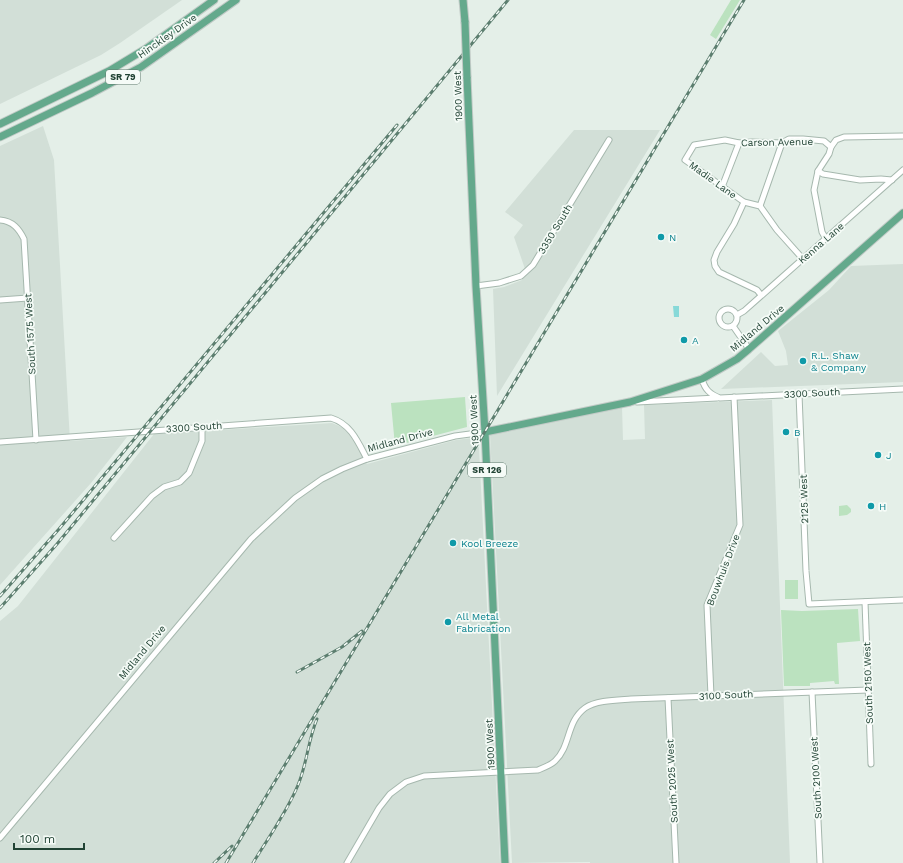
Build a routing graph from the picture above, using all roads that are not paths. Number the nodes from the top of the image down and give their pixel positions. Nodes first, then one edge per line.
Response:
1 (214, 0) edge
2 (236, 0) edge
3 (463, 0) edge
4 (0, 124) edge
5 (903, 136) edge
6 (0, 137) edge
7 (609, 140) dead end
8 (738, 143) junction
9 (782, 144) junction
10 (694, 145) joint
11 (831, 147) junction
12 (903, 170) edge
13 (818, 171) junction
14 (892, 180) junction
15 (722, 187) junction
16 (744, 202) junction
17 (760, 206) junction
18 (903, 213) edge
19 (0, 220) edge
20 (826, 239) junction
21 (803, 259) junction
22 (476, 286) junction
23 (761, 295) junction
24 (28, 298) junction
25 (0, 300) edge
26 (737, 315) junction
27 (733, 326) junction
28 (749, 349) junction
29 (702, 379) junction
30 (903, 389) edge
31 (799, 394) junction
32 (734, 397) junction
33 (720, 398) junction
34 (630, 402) junction
35 (202, 427) junction
36 (485, 432) junction
37 (36, 440) junction
38 (0, 442) edge
39 (367, 459) junction
40 (114, 538) dead end
41 (903, 600) edge
42 (865, 602) junction
43 (868, 690) junction
44 (812, 692) junction
45 (711, 696) junction
46 (668, 698) junction
47 (871, 764) dead end
48 (501, 772) junction
49 (0, 838) edge
50 (347, 863) edge
51 (505, 863) edge
52 (676, 863) edge
53 (820, 863) edge

1 - 4 main road, Hinckley Drive / SR 79
2 - 6 main road, Hinckley Drive / SR 79
3 - 22 main road, 1900 West / SR 126, bridge
5 - 11 street
7 - 22 street, 3350 South
8 - 9 street, Carson Avenue
8 - 10 street, Carson Avenue
8 - 15 street
9 - 11 street, Carson Avenue
9 - 17 street
10 - 15 street, Madie Lane
11 - 13 street
12 - 14 street, Kenna Lane
13 - 14 street
13 - 20 street
14 - 20 street, Kenna Lane
15 - 16 street, Madie Lane
16 - 17 street, Madie Lane
16 - 23 street
17 - 21 street
18 - 28 main road, Midland Drive
19 - 24 street, South 1575 West
20 - 21 street, Kenna Lane
21 - 23 street, Kenna Lane
22 - 36 main road, 1900 West / SR 126
23 - 26 street, Kenna Lane
24 - 25 street
24 - 37 street, South 1575 West
26 - 27 street
26 - 27 street
27 - 28 street
28 - 29 main road, Midland Drive
29 - 33 street
29 - 34 main road, Midland Drive
30 - 31 street, 3300 South
31 - 32 street, 3300 South
31 - 42 street, 2125 West
32 - 33 street, 3300 South
32 - 45 street, Bouwhuis Drive
33 - 34 street, 3300 South
34 - 36 main road, Midland Drive
35 - 37 street, 3300 South
35 - 39 street, 3300 South
35 - 40 street
36 - 39 street, Midland Drive
36 - 48 main road, 1900 West / SR 126
37 - 38 street, 3300 South
39 - 49 street, Midland Drive
41 - 42 street
42 - 43 street, South 2150 West
43 - 44 street, 3100 South
43 - 47 street, South 2150 West
44 - 45 street, 3100 South
44 - 53 street, South 2100 West
45 - 46 street, 3100 South
46 - 48 street, 3100 South
46 - 52 street, South 2025 West
48 - 50 street
48 - 51 main road, 1900 West / SR 126

